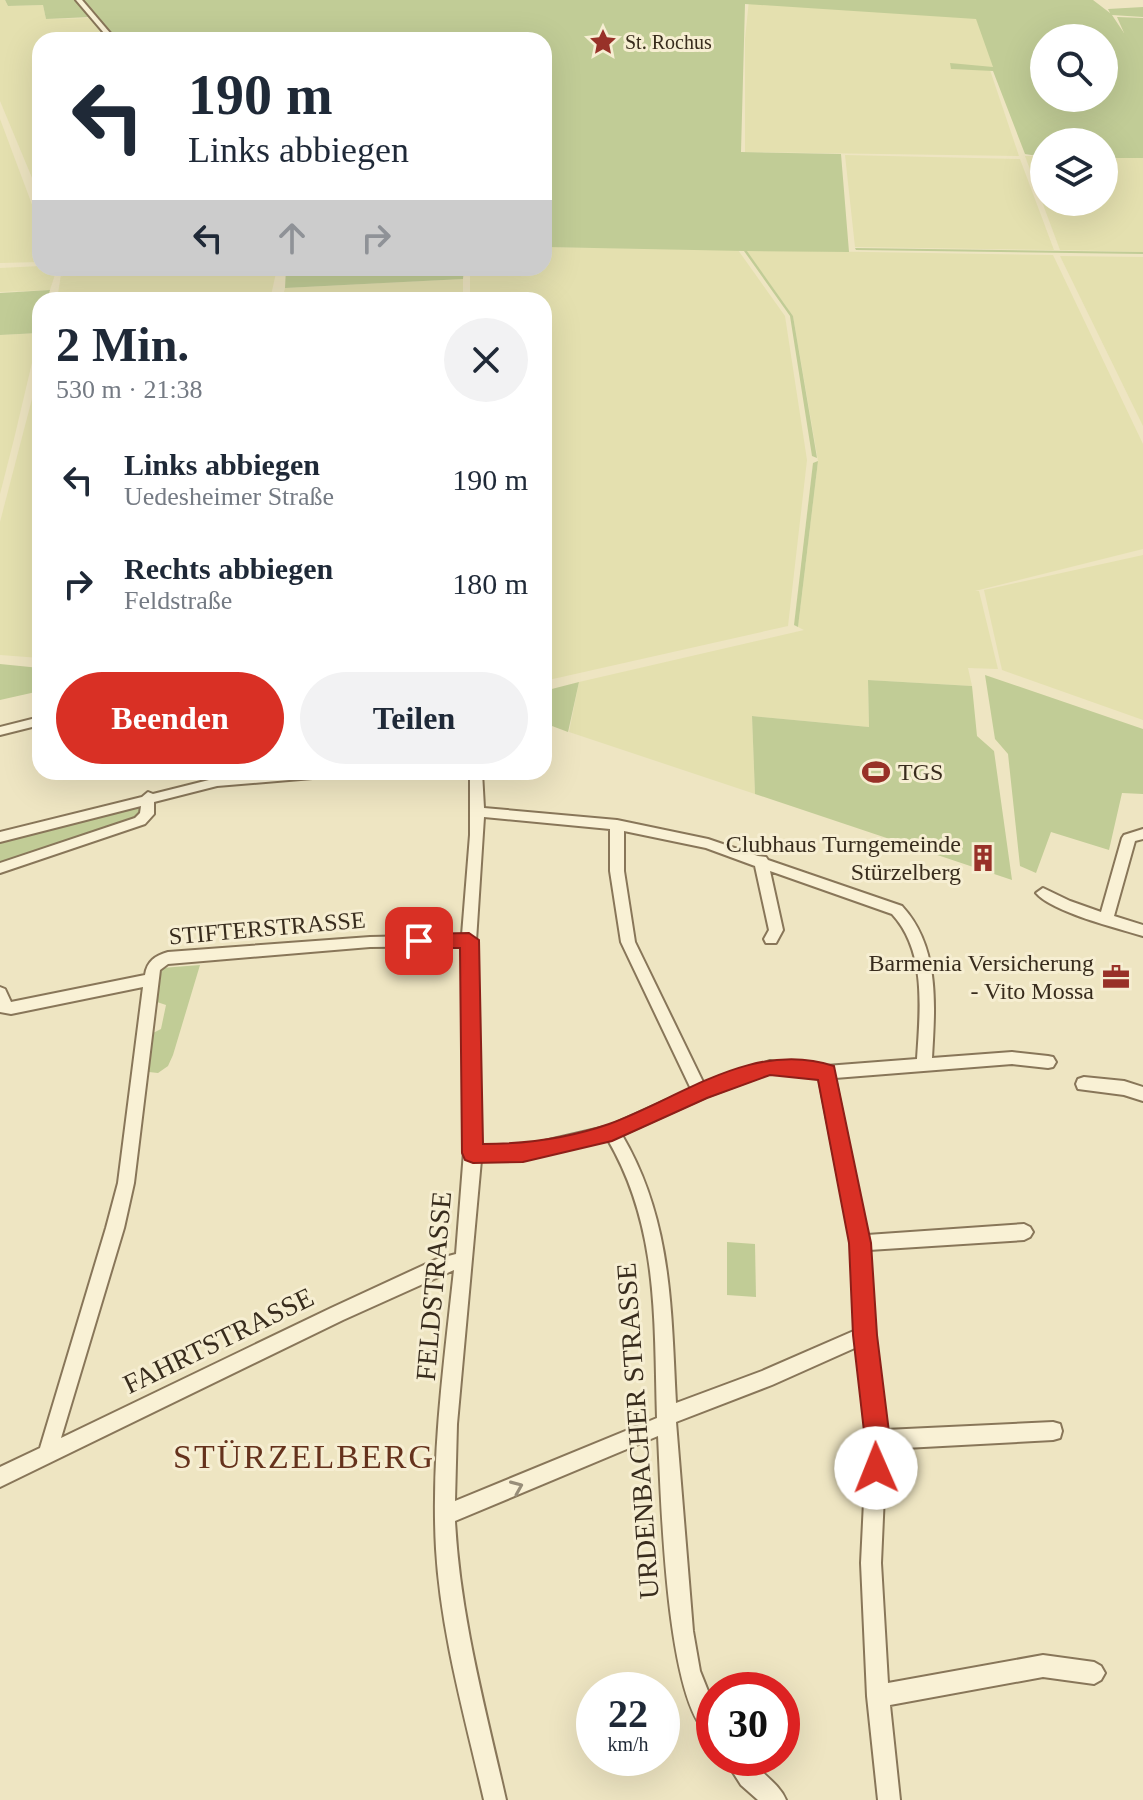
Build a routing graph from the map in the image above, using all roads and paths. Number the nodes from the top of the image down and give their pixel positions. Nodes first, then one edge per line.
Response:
1 (79, 0) edge
2 (106, 32) edge
3 (32, 723) edge
4 (0, 731) edge
5 (241, 780) edge
6 (477, 780) edge
7 (148, 797) junction
8 (480, 812) junction
9 (617, 825) junction
10 (1143, 834) edge
11 (0, 837) edge
12 (761, 860) junction
13 (0, 868) edge
14 (1043, 893) dead end
15 (1106, 918) junction
16 (1143, 931) edge
17 (771, 939) dead end
18 (469, 940) junction
19 (152, 979) junction
20 (0, 993) edge
21 (1048, 1062) dead end
22 (924, 1063) junction
23 (826, 1072) junction
24 (1084, 1084) dead end
25 (700, 1092) junction
26 (1143, 1094) edge
27 (612, 1132) junction
28 (473, 1153) junction
29 (1024, 1232) dead end
30 (860, 1243) junction
31 (463, 1260) junction
32 (865, 1335) junction
33 (667, 1420) junction
34 (1053, 1431) dead end
35 (877, 1440) junction
36 (48, 1453) junction
37 (0, 1477) edge
38 (445, 1515) junction
39 (1094, 1673) dead end
40 (696, 1688) edge
41 (878, 1696) junction
42 (748, 1776) edge
43 (495, 1800) edge
44 (775, 1800) edge
45 (889, 1800) edge

1 - 2 street
3 - 4 street
5 - 7 street
6 - 8 street, FELDSTRASSE
7 - 11 street
7 - 13 street
8 - 9 street
8 - 18 street, FELDSTRASSE
9 - 12 street
9 - 25 street
10 - 15 street
12 - 17 street
12 - 22 street
14 - 15 street
15 - 16 street
18 - 19 street, STIFTERSTRASSE
18 - 28 street, FELDSTRASSE
19 - 20 street, STIFTERSTRASSE
19 - 36 street
21 - 22 street
22 - 23 street
23 - 25 street
23 - 30 street
24 - 26 street
25 - 27 street
27 - 28 street
27 - 33 street, URDENBACHER STRASSE
28 - 31 street, FELDSTRASSE
29 - 30 street
30 - 32 street
31 - 36 street, FAHRTSTRASSE
31 - 38 street, FELDSTRASSE
32 - 33 street
32 - 35 street
38 -> 33 street
33 - 40 street, URDENBACHER STRASSE
34 - 35 street
35 - 41 street
36 - 37 street, FAHRTSTRASSE
38 - 43 street, FELDSTRASSE
39 - 41 street
41 - 45 street
42 - 44 street

